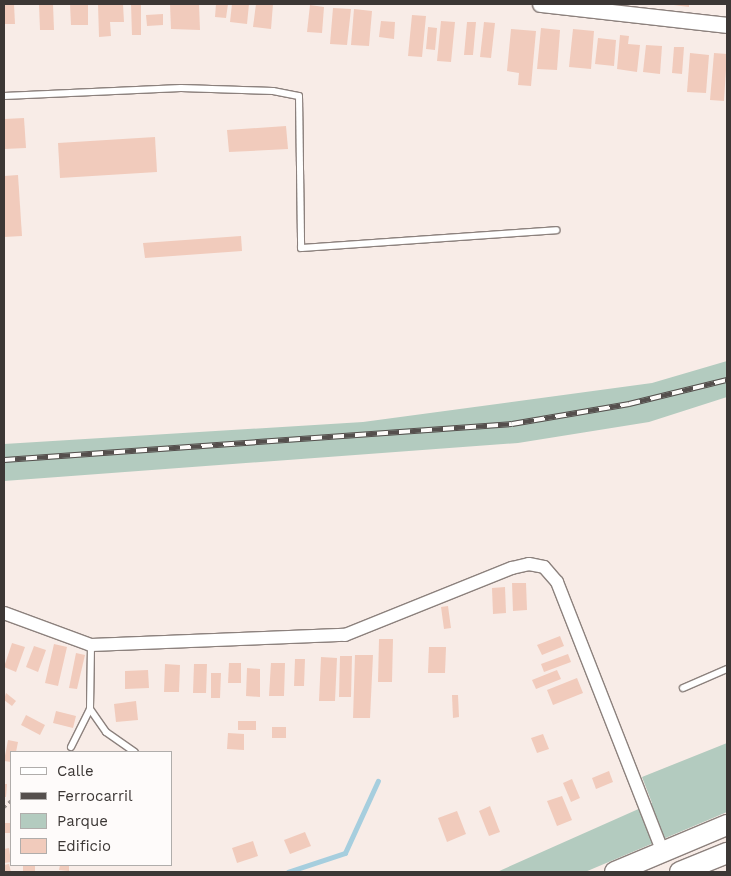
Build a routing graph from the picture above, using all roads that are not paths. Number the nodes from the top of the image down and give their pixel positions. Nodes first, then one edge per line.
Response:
1 (540, 4) edge
2 (727, 25) edge
3 (4, 96) edge
4 (556, 230) dead end
5 (4, 614) edge
6 (91, 645) junction
7 (727, 669) edge
8 (683, 688) dead end
9 (90, 708) junction
10 (71, 747) dead end
11 (134, 751) edge
12 (727, 825) edge
13 (663, 852) junction
14 (727, 853) edge
15 (691, 860) edge
16 (614, 872) edge

1 - 2 street
3 - 4 lane
5 - 6 street
6 - 9 lane
6 - 13 street
7 - 8 lane
9 - 10 lane
9 - 11 lane
12 - 15 main road
13 - 15 main road
13 - 16 main road
14 - 15 main road

